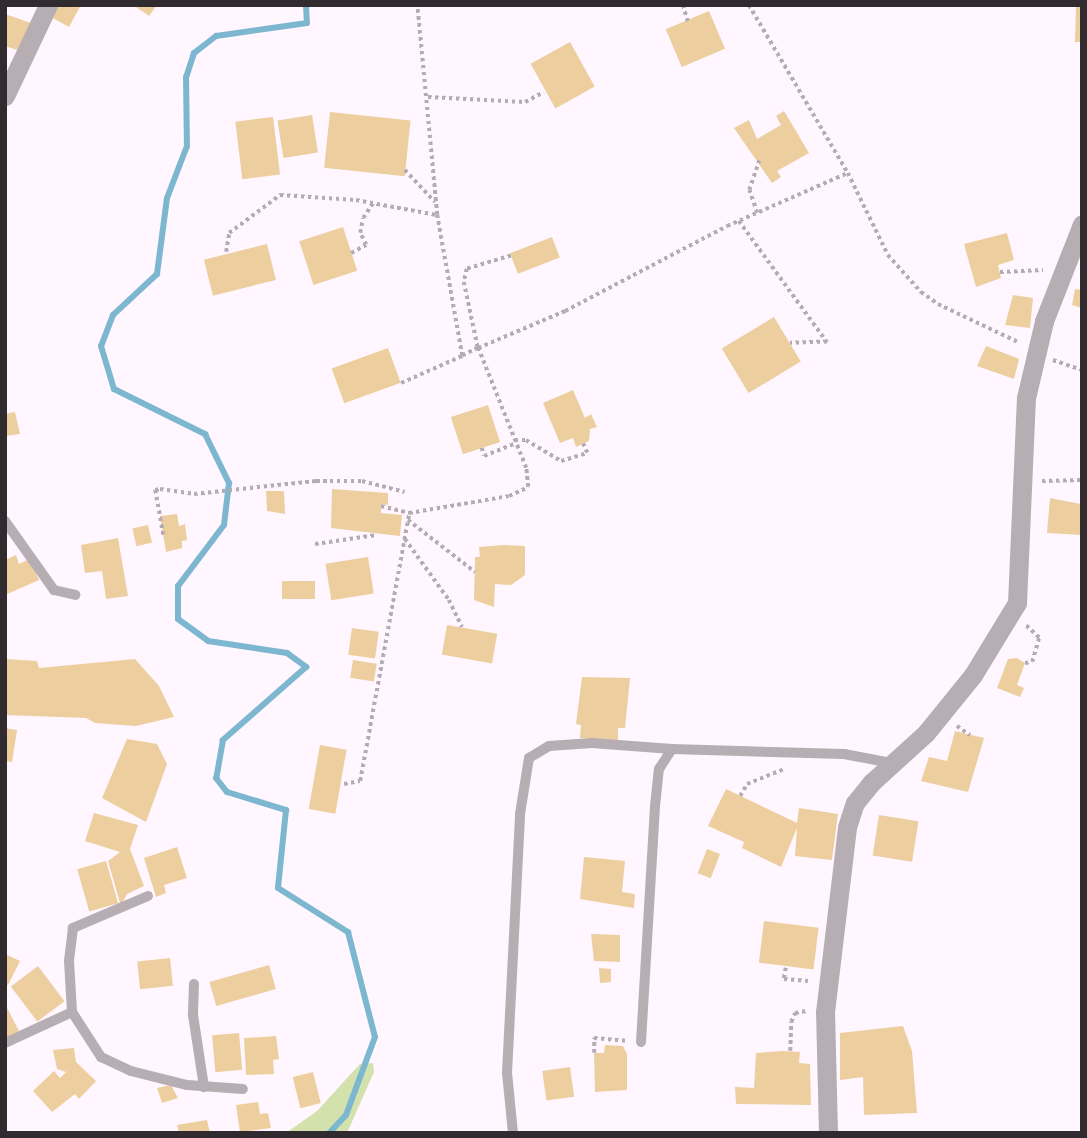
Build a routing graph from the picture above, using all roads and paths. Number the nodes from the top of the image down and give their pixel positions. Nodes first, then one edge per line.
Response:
1 (48, 5) edge
2 (417, 5) edge
3 (683, 5) edge
4 (748, 5) edge
5 (688, 21) dead end
6 (544, 92) dead end
7 (5, 96) edge
8 (428, 97) junction
9 (759, 161) dead end
10 (405, 170) dead end
11 (848, 173) junction
12 (436, 202) junction
13 (373, 203) junction
14 (757, 213) junction
15 (437, 215) junction
16 (739, 221) junction
17 (1082, 224) edge
18 (226, 252) dead end
19 (351, 253) dead end
20 (511, 256) dead end
21 (1000, 272) dead end
22 (1062, 272) junction
23 (790, 343) dead end
24 (478, 348) junction
25 (1037, 351) junction
26 (462, 356) junction
27 (1082, 370) edge
28 (401, 383) dead end
29 (516, 441) junction
30 (583, 444) dead end
31 (482, 449) dead end
32 (1082, 480) edge
33 (1021, 481) junction
34 (405, 492) dead end
35 (381, 506) dead end
36 (409, 513) junction
37 (408, 520) junction
38 (5, 521) edge
39 (163, 535) dead end
40 (376, 535) dead end
41 (405, 539) junction
42 (315, 544) dead end
43 (475, 572) dead end
44 (75, 595) dead end
45 (1012, 613) junction
46 (462, 627) dead end
47 (1025, 663) dead end
48 (672, 749) junction
49 (798, 755) junction
50 (892, 763) junction
51 (344, 784) dead end
52 (740, 796) dead end
53 (148, 896) dead end
54 (786, 968) dead end
55 (828, 982) junction
56 (194, 984) dead end
57 (825, 1007) junction
58 (72, 1012) junction
59 (641, 1042) joint
60 (5, 1043) edge
61 (790, 1051) dead end
62 (594, 1053) dead end
63 (204, 1087) junction
64 (243, 1089) dead end
65 (513, 1133) edge
66 (828, 1133) edge

1 - 7 street
2 - 8 path
3 - 5 path
4 - 11 path
6 - 8 path
8 - 12 path
9 - 14 path
10 - 12 path
11 - 14 path
11 - 25 path
12 - 15 path
13 - 15 path
13 - 18 path
13 - 19 path
14 - 16 path
15 - 26 path
16 - 23 path
16 - 24 path
17 - 22 street
20 - 24 path
21 - 22 path
22 - 25 street
24 - 26 path
24 - 29 path
25 - 27 path
25 - 33 street
26 - 28 path
29 - 30 path
29 - 31 path
29 - 36 path
32 - 33 path
33 - 45 street
34 - 39 path
35 - 36 path
36 - 37 path
37 - 41 path
37 - 43 path
38 - 44 lane
40 - 42 path
41 - 46 path
41 - 51 path
45 - 47 path
45 - 50 street
48 - 49 lane
48 - 59 lane
48 - 65 lane
49 - 50 lane
49 - 52 path
50 - 55 street
53 - 58 lane
54 - 55 path
55 - 57 street
56 - 63 lane
57 - 61 path
57 - 66 street
58 - 60 lane
58 - 63 lane
59 - 62 path
63 - 64 lane

